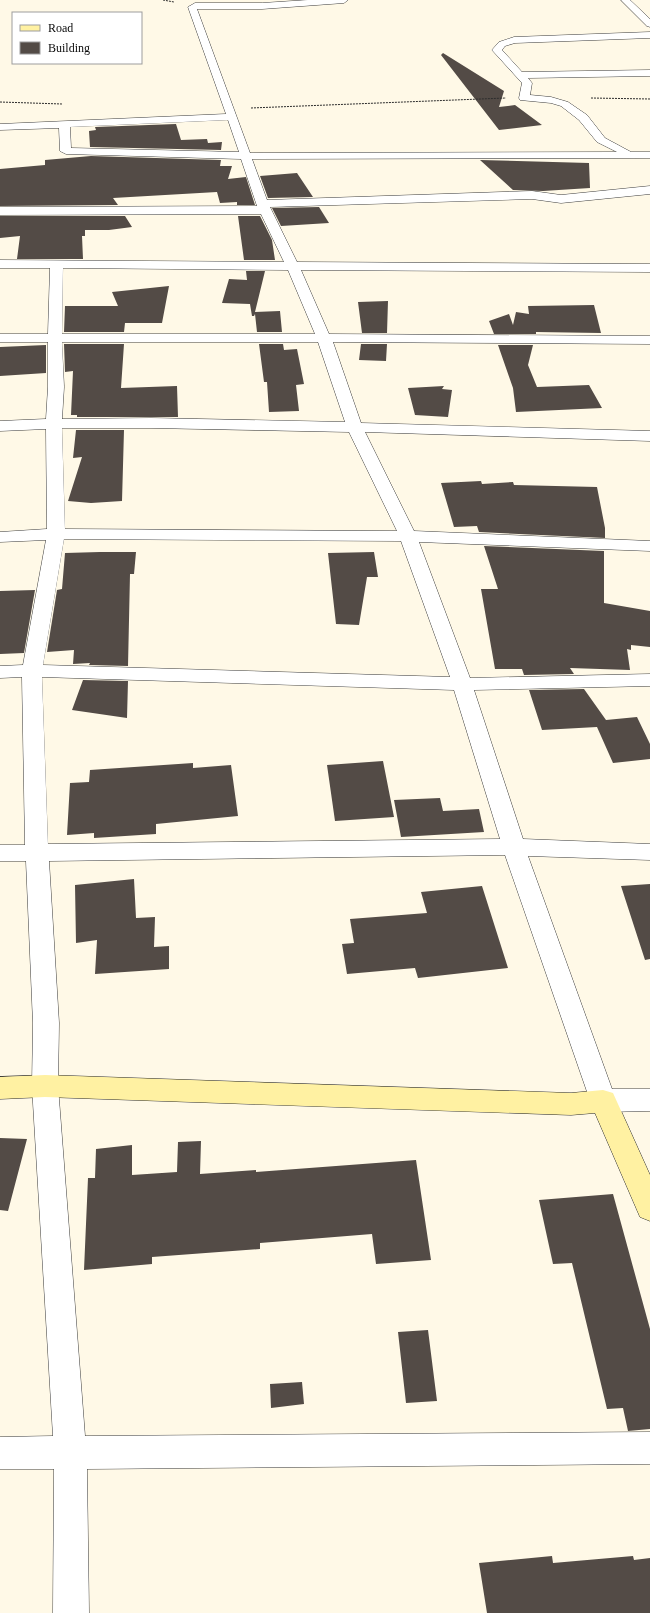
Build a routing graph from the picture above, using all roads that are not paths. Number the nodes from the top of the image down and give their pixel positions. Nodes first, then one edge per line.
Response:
1 (344, 0) edge
2 (625, 0) edge
3 (650, 24) edge
4 (650, 35) edge
5 (650, 73) edge
6 (519, 75) junction
7 (231, 113) junction
8 (64, 125) junction
9 (0, 127) edge
10 (634, 155) junction
11 (650, 155) edge
12 (246, 156) junction
13 (650, 167) edge
14 (650, 190) edge
15 (264, 207) junction
16 (0, 211) edge
17 (0, 264) edge
18 (57, 264) junction
19 (293, 266) junction
20 (650, 268) edge
21 (0, 338) edge
22 (324, 338) junction
23 (55, 339) junction
24 (650, 340) edge
25 (54, 422) junction
26 (0, 426) edge
27 (354, 426) junction
28 (650, 436) edge
29 (56, 534) junction
30 (408, 536) junction
31 (0, 537) edge
32 (650, 546) edge
33 (32, 671) junction
34 (0, 672) edge
35 (650, 680) edge
36 (462, 684) junction
37 (514, 848) junction
38 (650, 852) edge
39 (37, 853) junction
40 (0, 854) edge
41 (45, 1086) junction
42 (0, 1088) edge
43 (650, 1100) edge
44 (603, 1101) junction
45 (650, 1208) edge
46 (650, 1448) edge
47 (0, 1453) edge
48 (70, 1453) junction
49 (71, 1613) edge

1 - 7 street
2 - 3 street
4 - 6 street
5 - 6 street
6 - 10 street
7 - 8 street
7 - 12 street
8 - 9 street
8 - 12 street
10 - 11 street
10 - 12 street
10 - 13 street
12 - 15 street
14 - 15 street
15 - 16 street
15 - 19 street
17 - 18 street
18 - 19 street
18 - 23 street
19 - 20 street
19 - 22 street
21 - 23 street
22 - 23 street
22 - 24 street
22 - 27 street
23 - 25 street
25 - 26 street
25 - 27 street
25 - 29 street
27 - 28 street
27 - 30 street
29 - 30 street
29 - 31 street
29 - 33 street
30 - 32 street
30 - 36 street
33 - 34 street
33 - 36 street
33 - 39 street
35 - 36 street
36 - 37 street
37 - 38 street
37 - 39 street
37 - 44 street
39 - 40 street
39 - 41 street
41 - 42 street
41 - 44 street
41 - 48 street
43 - 44 street
44 - 45 street
46 - 48 street
47 - 48 street
48 - 49 street

